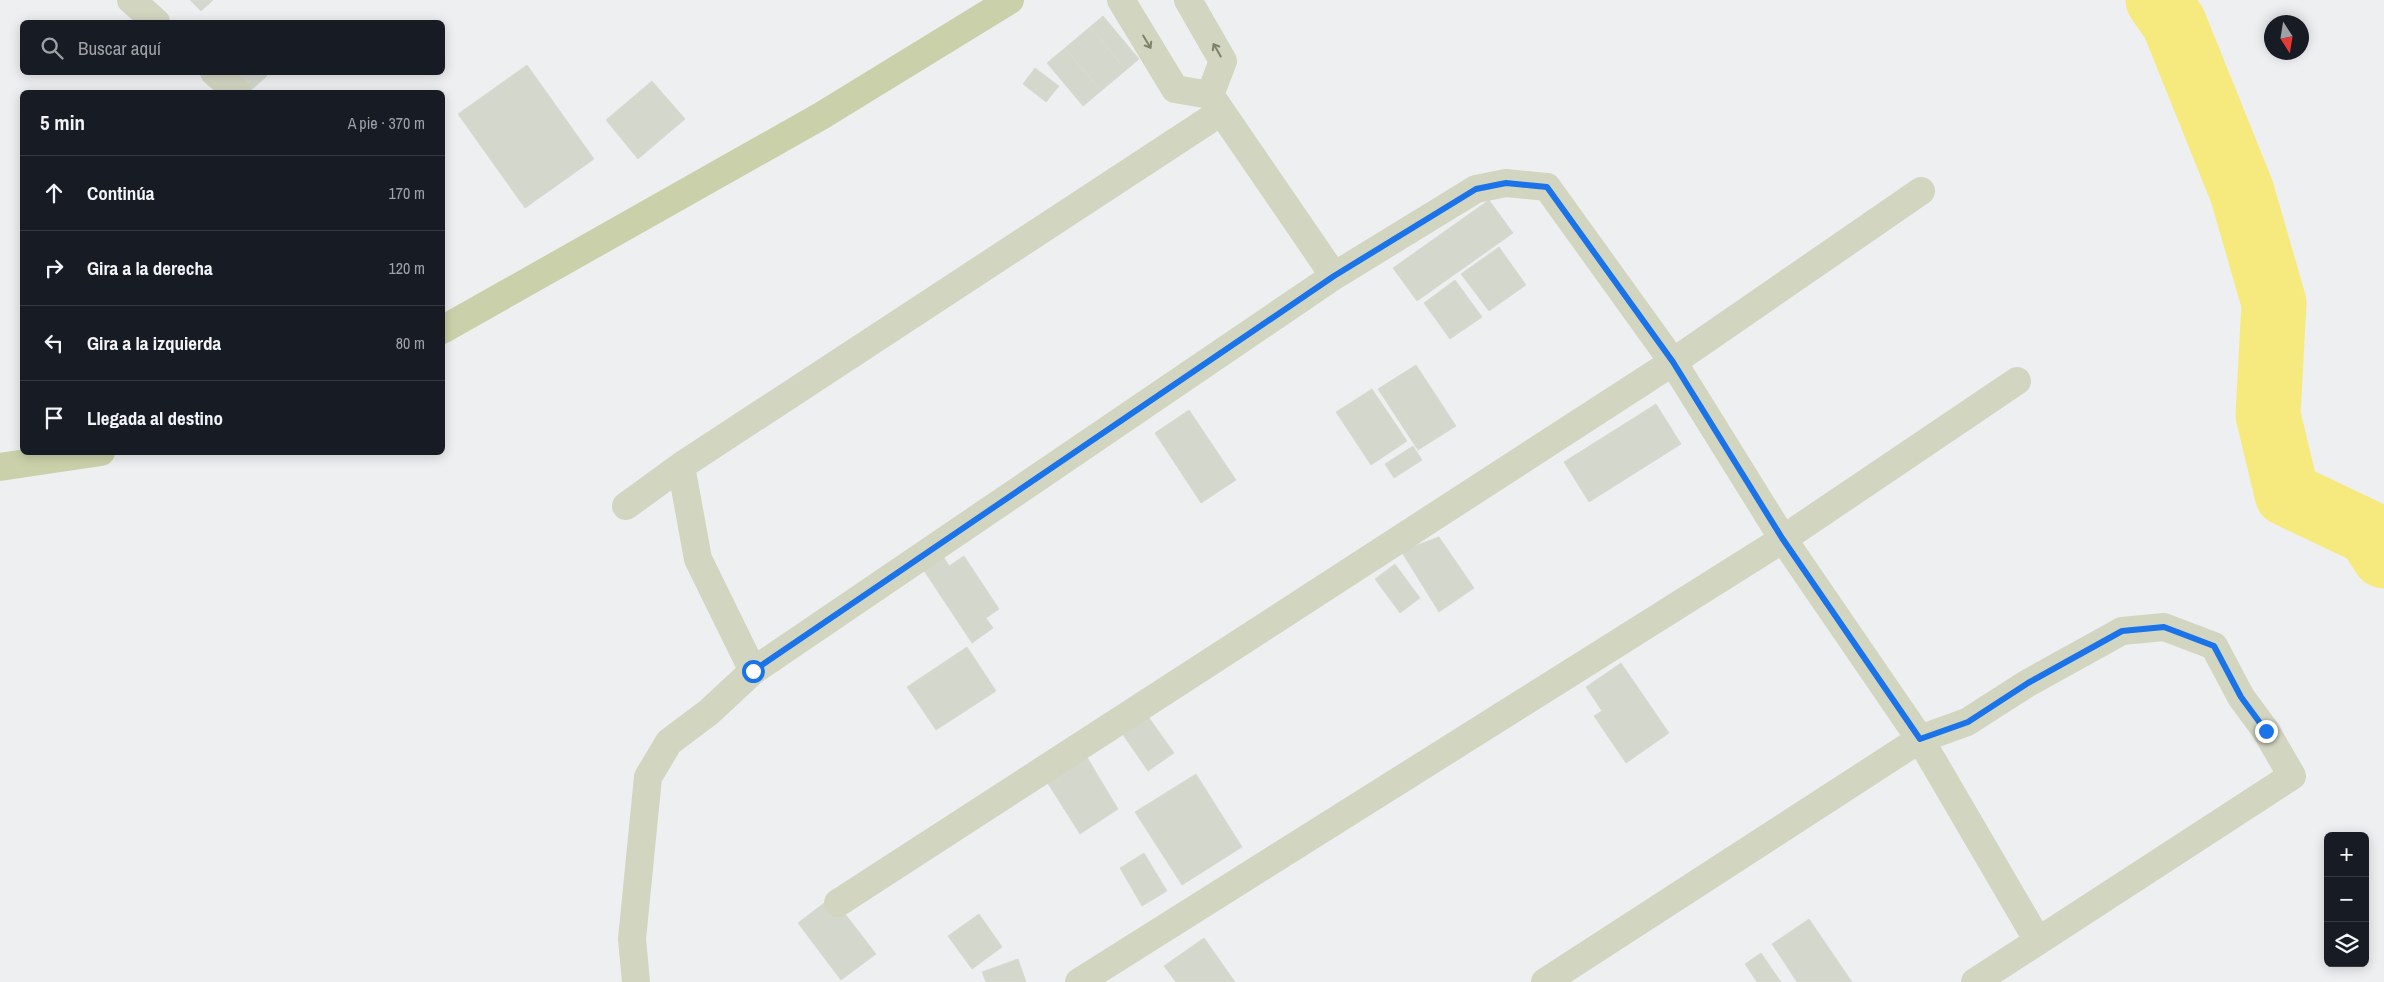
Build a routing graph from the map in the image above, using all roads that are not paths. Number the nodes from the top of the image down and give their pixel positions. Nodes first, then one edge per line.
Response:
1 (130, 0) edge
2 (1010, 0) edge
3 (1121, 0) edge
4 (1188, 0) edge
5 (154, 20) edge
6 (217, 75) edge
7 (235, 90) edge
8 (1216, 103) junction
9 (1922, 191) dead end
10 (1334, 276) junction
11 (445, 325) edge
12 (1673, 362) junction
13 (2017, 381) dead end
14 (81, 455) edge
15 (680, 466) junction
16 (0, 467) edge
17 (626, 506) dead end
18 (1782, 538) junction
19 (753, 671) junction
20 (1920, 739) junction
21 (838, 903) dead end
22 (2038, 942) junction
23 (636, 982) edge
24 (1079, 982) edge
25 (1545, 982) edge
26 (1975, 982) edge

1 - 5 street
2 - 11 main road
3 -> 8 street
8 -> 4 street
6 - 7 street
8 - 10 street
8 - 15 street
9 - 12 street
10 - 12 street
10 - 19 street
12 - 18 street
12 - 21 street
13 - 18 street
14 - 16 main road
15 - 17 street
15 - 19 street
18 - 20 street
18 - 24 street
19 - 23 street
20 - 22 street
20 - 22 street
20 - 25 street
22 - 26 street

